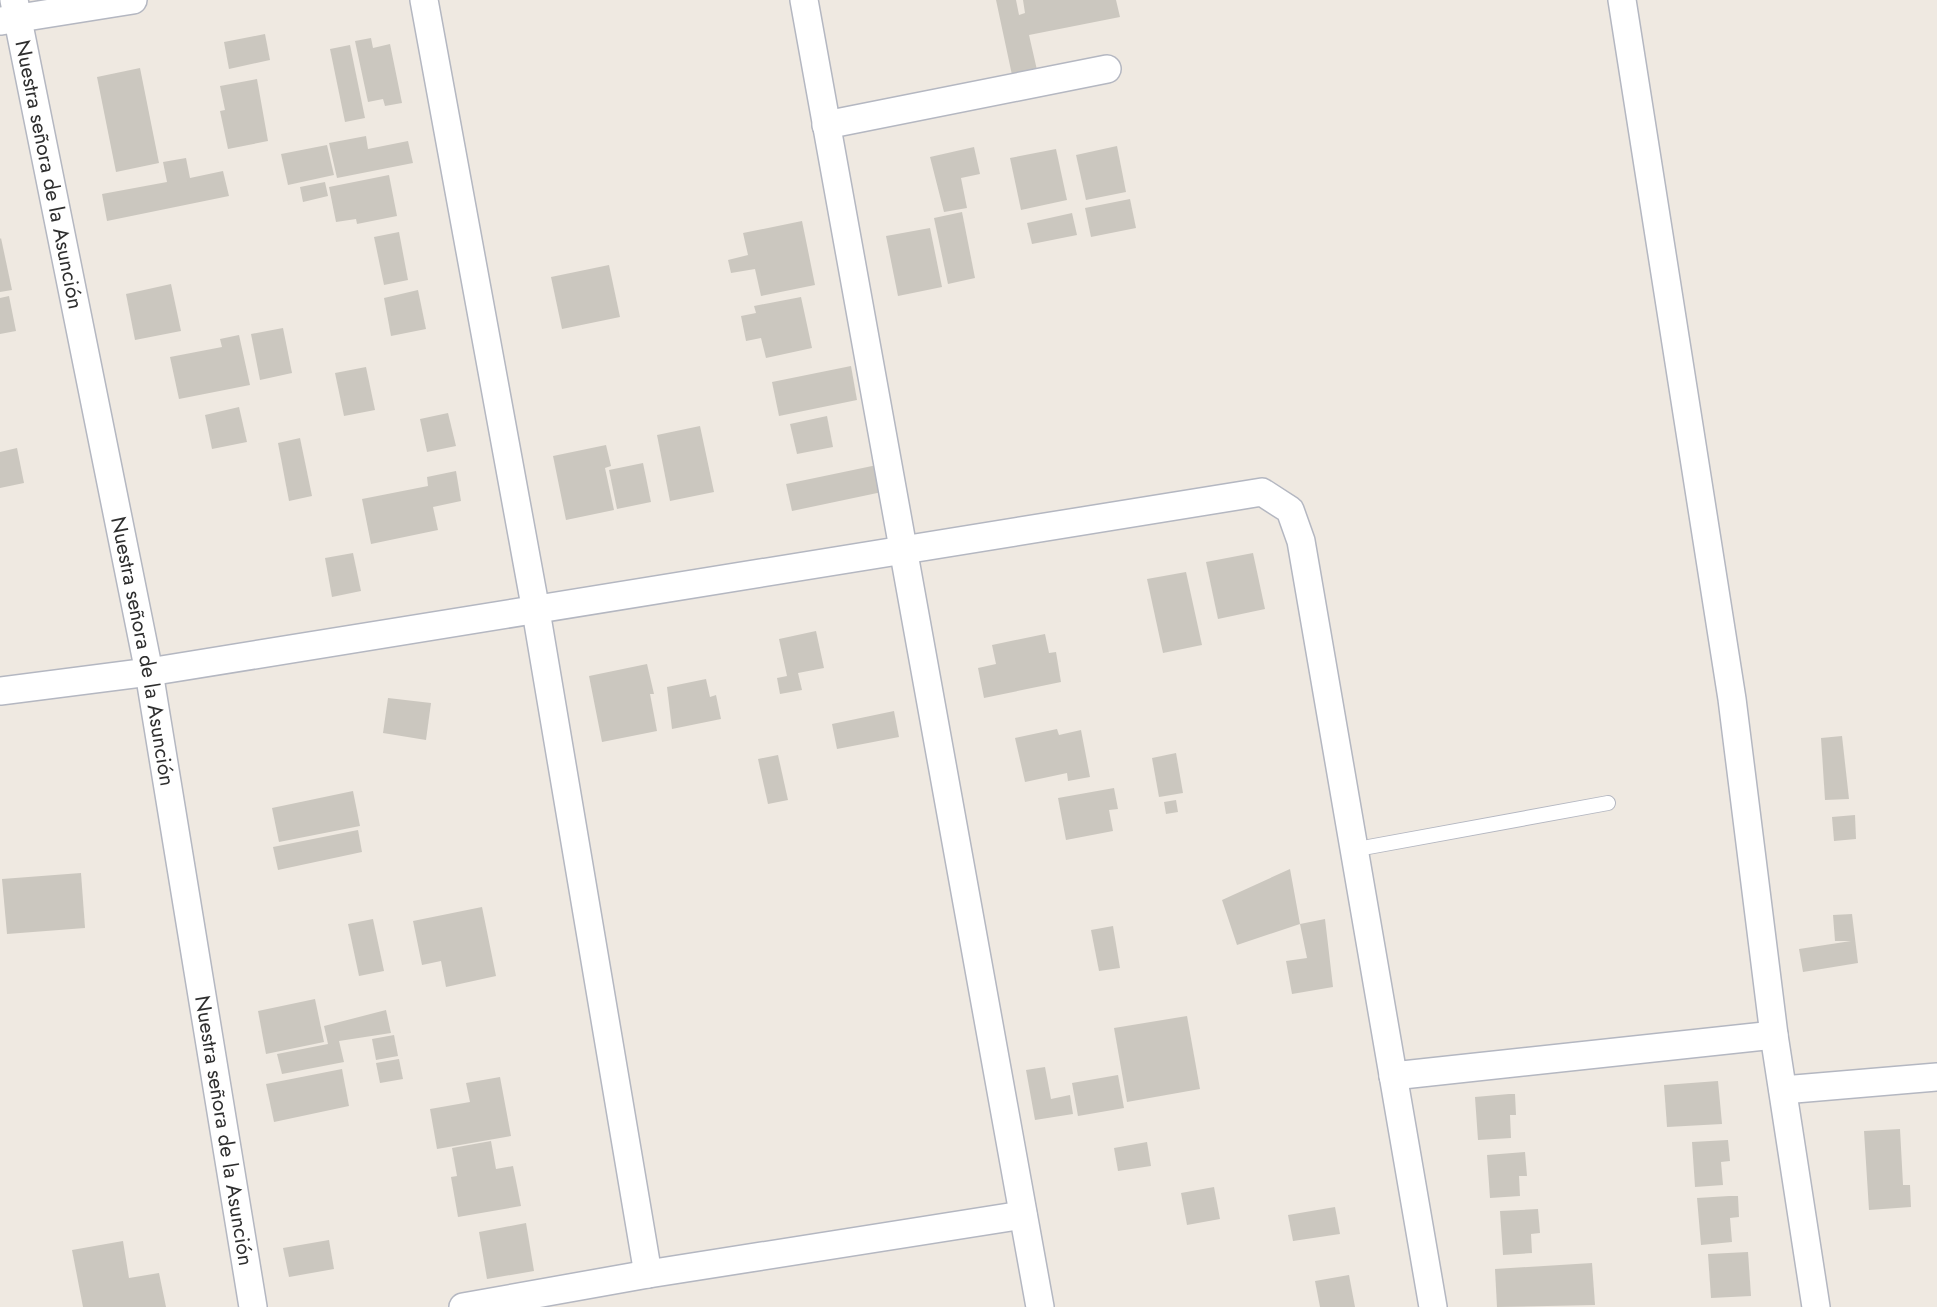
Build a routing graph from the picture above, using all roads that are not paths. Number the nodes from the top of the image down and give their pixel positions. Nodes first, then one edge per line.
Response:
1 (133, 0) edge
2 (424, 0) edge
3 (804, 0) edge
4 (1622, 0) edge
5 (11, 13) edge
6 (1107, 69) dead end
7 (826, 125) junction
8 (904, 551) junction
9 (536, 611) junction
10 (149, 672) junction
11 (0, 691) edge
12 (1608, 803) dead end
13 (1352, 850) junction
14 (1774, 1035) junction
15 (1393, 1076) junction
16 (1937, 1077) edge
17 (1783, 1090) junction
18 (1023, 1215) junction
19 (648, 1274) junction
20 (253, 1307) edge
21 (463, 1307) edge
22 (1040, 1307) edge
23 (1433, 1307) edge
24 (1816, 1307) edge

1 - 5 street
2 - 9 street
3 - 7 street
4 - 14 street
5 - 10 street, Nuestra señora de la Asunción
6 - 7 street
7 - 8 street
8 - 9 street
8 - 13 street
8 - 18 street
9 - 10 street
9 - 19 street
10 - 11 street
10 - 20 street, Nuestra señora de la Asunción
12 - 13 lane
13 - 15 street
14 - 15 street
14 - 17 street
15 - 23 street
16 - 17 street
17 - 24 street
18 - 19 street
18 - 22 street
19 - 21 street

